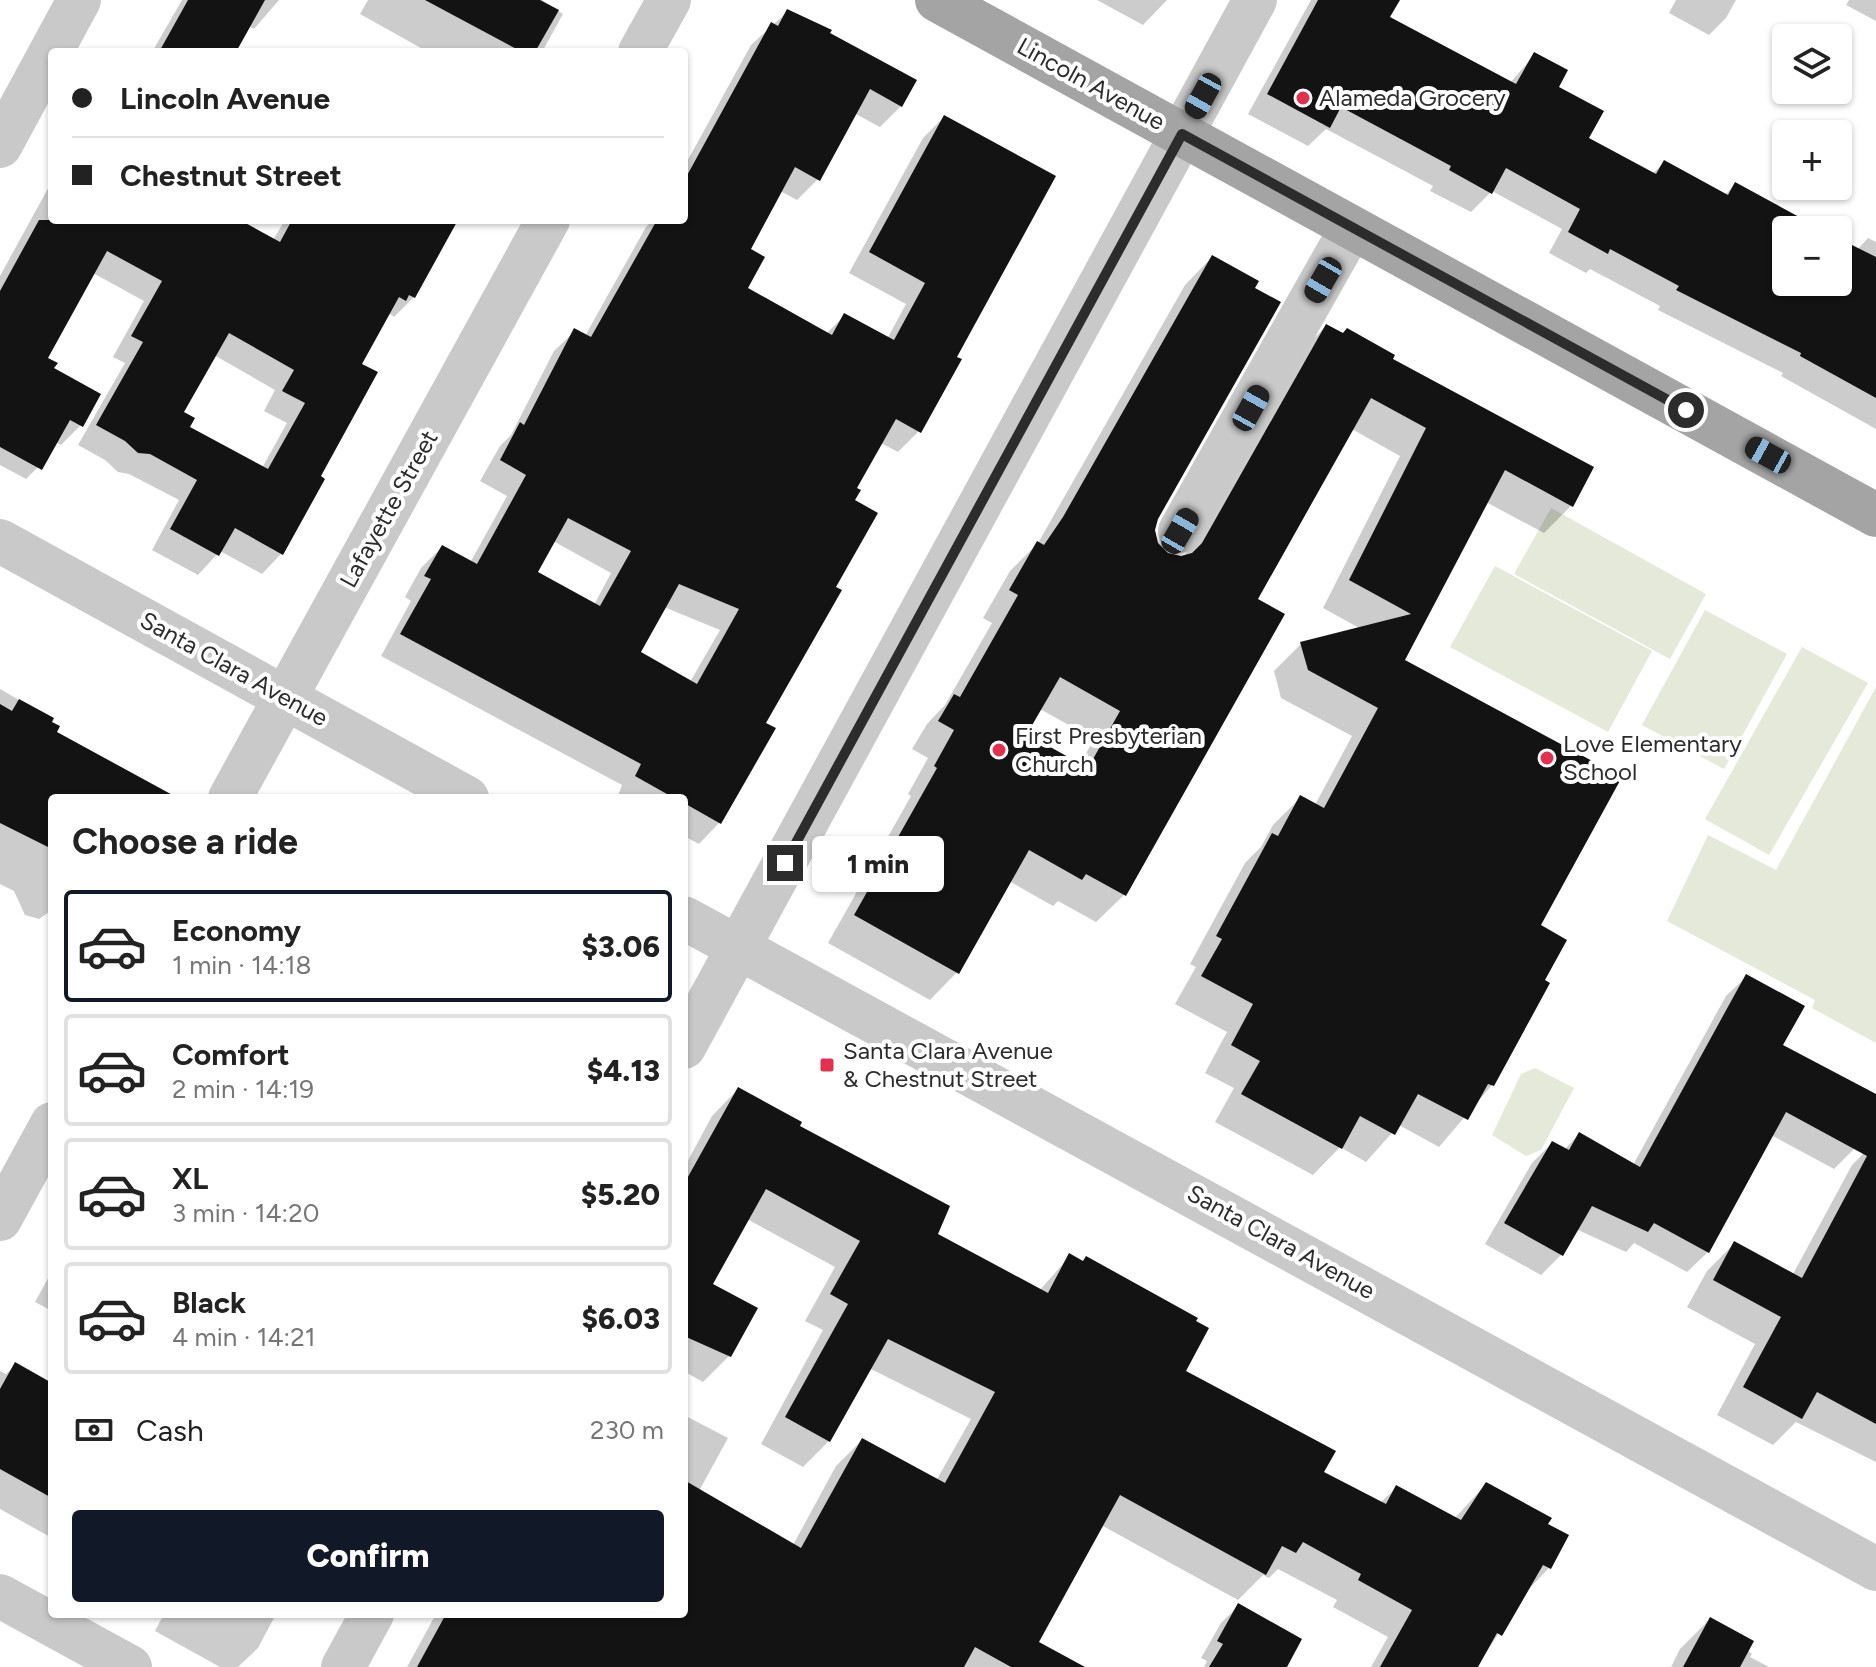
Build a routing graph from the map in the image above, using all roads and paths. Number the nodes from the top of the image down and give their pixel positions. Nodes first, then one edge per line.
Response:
1 (79, 0) edge
2 (669, 0) edge
3 (937, 0) edge
4 (1255, 0) edge
5 (53, 48) edge
6 (642, 48) edge
7 (48, 57) edge
8 (1182, 134) junction
9 (0, 146) edge
10 (546, 224) edge
11 (1351, 229) junction
12 (1876, 515) edge
13 (1180, 531) dead end
14 (0, 541) edge
15 (286, 698) junction
16 (232, 794) edge
17 (460, 794) edge
18 (688, 920) edge
19 (739, 947) junction
20 (688, 1040) edge
21 (48, 1131) edge
22 (0, 1219) edge
23 (1876, 1569) edge
24 (0, 1596) edge
25 (370, 1618) edge
26 (130, 1667) edge
27 (343, 1667) edge

1 - 5 street
2 - 6 street
3 - 8 main road, Lincoln Avenue
4 - 8 street
7 - 9 street
8 - 11 main road, Lincoln Avenue
8 - 19 street
10 - 15 street, Lafayette Street
11 - 12 main road, Lincoln Avenue
11 - 13 street
14 - 15 street, Santa Clara Avenue
15 - 16 street, Lafayette Street
15 - 17 street, Santa Clara Avenue
18 - 19 street, Santa Clara Avenue
19 - 20 street
19 - 23 street, Santa Clara Avenue
21 - 22 street
24 - 26 street
25 - 27 street

